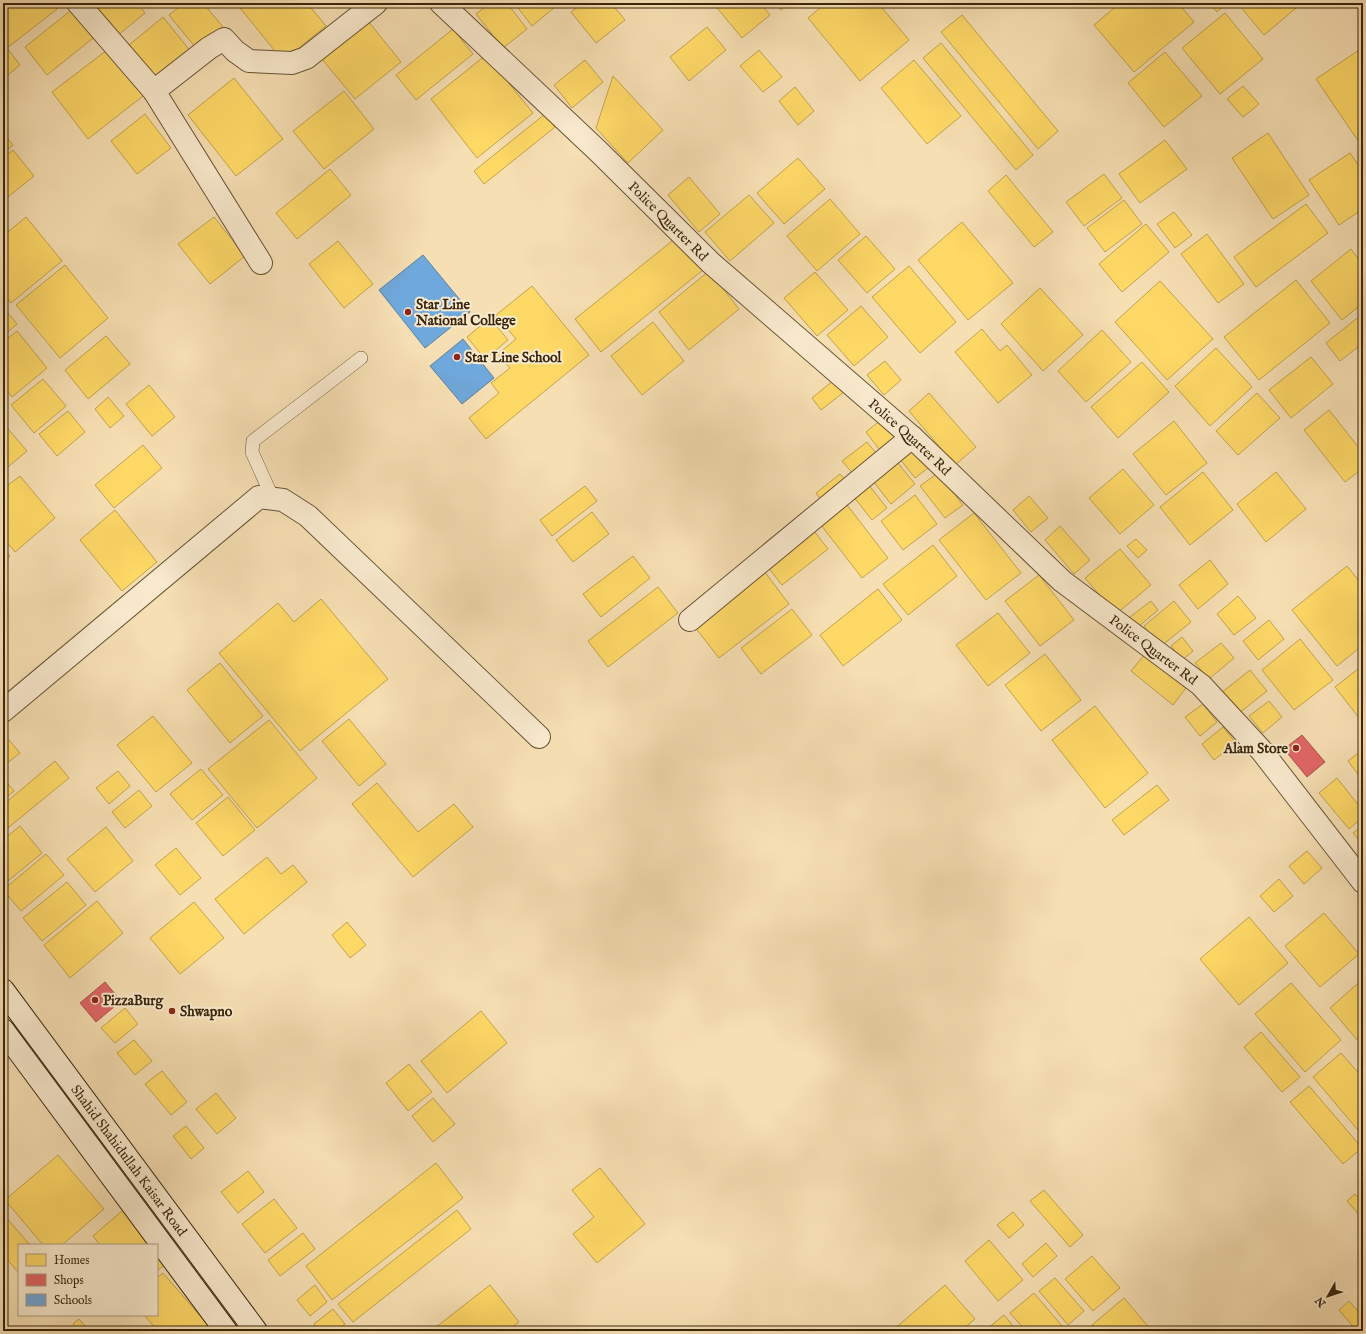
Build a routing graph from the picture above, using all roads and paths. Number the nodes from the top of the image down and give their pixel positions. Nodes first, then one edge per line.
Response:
1 (78, 3) edge
2 (376, 3) edge
3 (441, 3) edge
4 (154, 91) junction
5 (262, 263) dead end
6 (361, 358) dead end
7 (912, 437) junction
8 (273, 498) junction
9 (690, 620) dead end
10 (3, 711) edge
11 (539, 737) dead end
12 (1363, 882) edge
13 (3, 990) edge
14 (3, 1030) edge
15 (226, 1331) edge
16 (256, 1331) edge

1 - 4 street
2 - 4 street
3 - 7 street, Police Quarter Rd
4 - 5 street
6 - 8 lane
7 - 9 street
7 - 12 street, Police Quarter Rd
8 - 10 street
8 - 11 street
13 - 16 street, Shahid Shahidullah Kaisar Road
14 - 15 street, Shahid Shahidullah Kaisar Road

